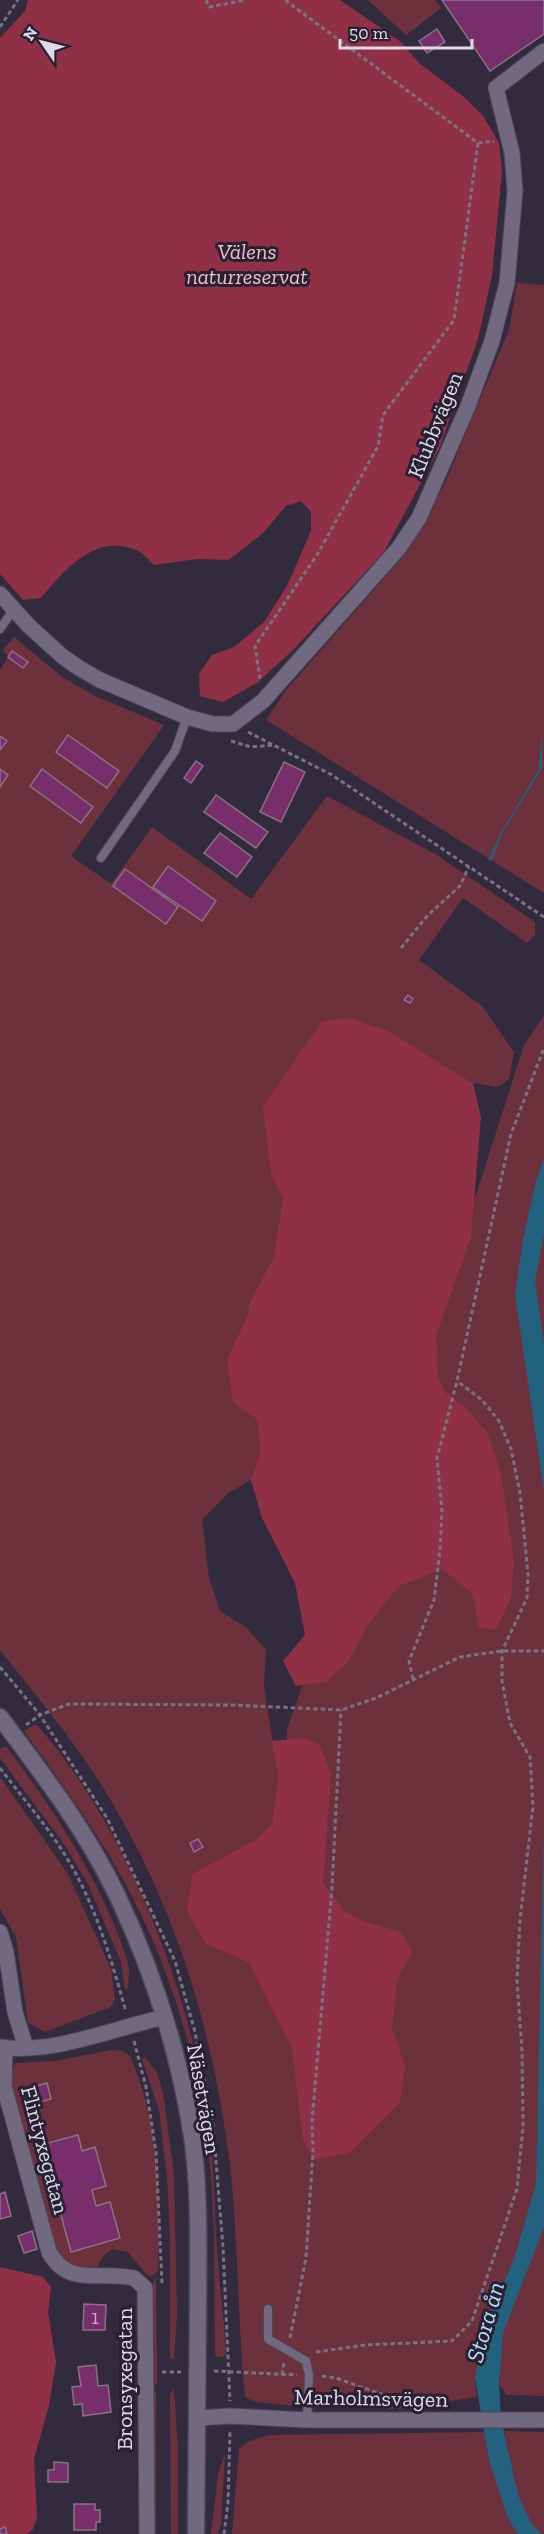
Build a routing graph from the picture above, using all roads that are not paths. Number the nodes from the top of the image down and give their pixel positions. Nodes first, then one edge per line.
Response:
1 (544, 51) edge
2 (0, 594) edge
3 (14, 610) junction
4 (0, 629) edge
5 (188, 717) junction
6 (101, 858) dead end
7 (0, 1717) edge
8 (0, 1932) edge
9 (165, 2017) junction
10 (2, 2048) edge
11 (26, 2048) junction
12 (54, 2261) joint
13 (268, 2309) dead end
14 (198, 2418) junction
15 (307, 2420) junction
16 (544, 2420) edge
17 (147, 2534) edge
18 (196, 2534) edge

1 - 5 street, Klubbvägen
2 - 3 street
3 - 4 lane
3 - 5 street
5 - 6 lane
7 - 9 street, Näsetvägen
8 - 11 street
9 - 11 street
9 - 14 street, Näsetvägen
10 - 11 street
10 - 12 street, Flintyxegatan
12 - 17 street, Bronsyxegatan
13 - 15 lane
14 - 15 street, Marholmsvägen
14 - 18 street, Näsetvägen
15 - 16 street, Marholmsvägen

